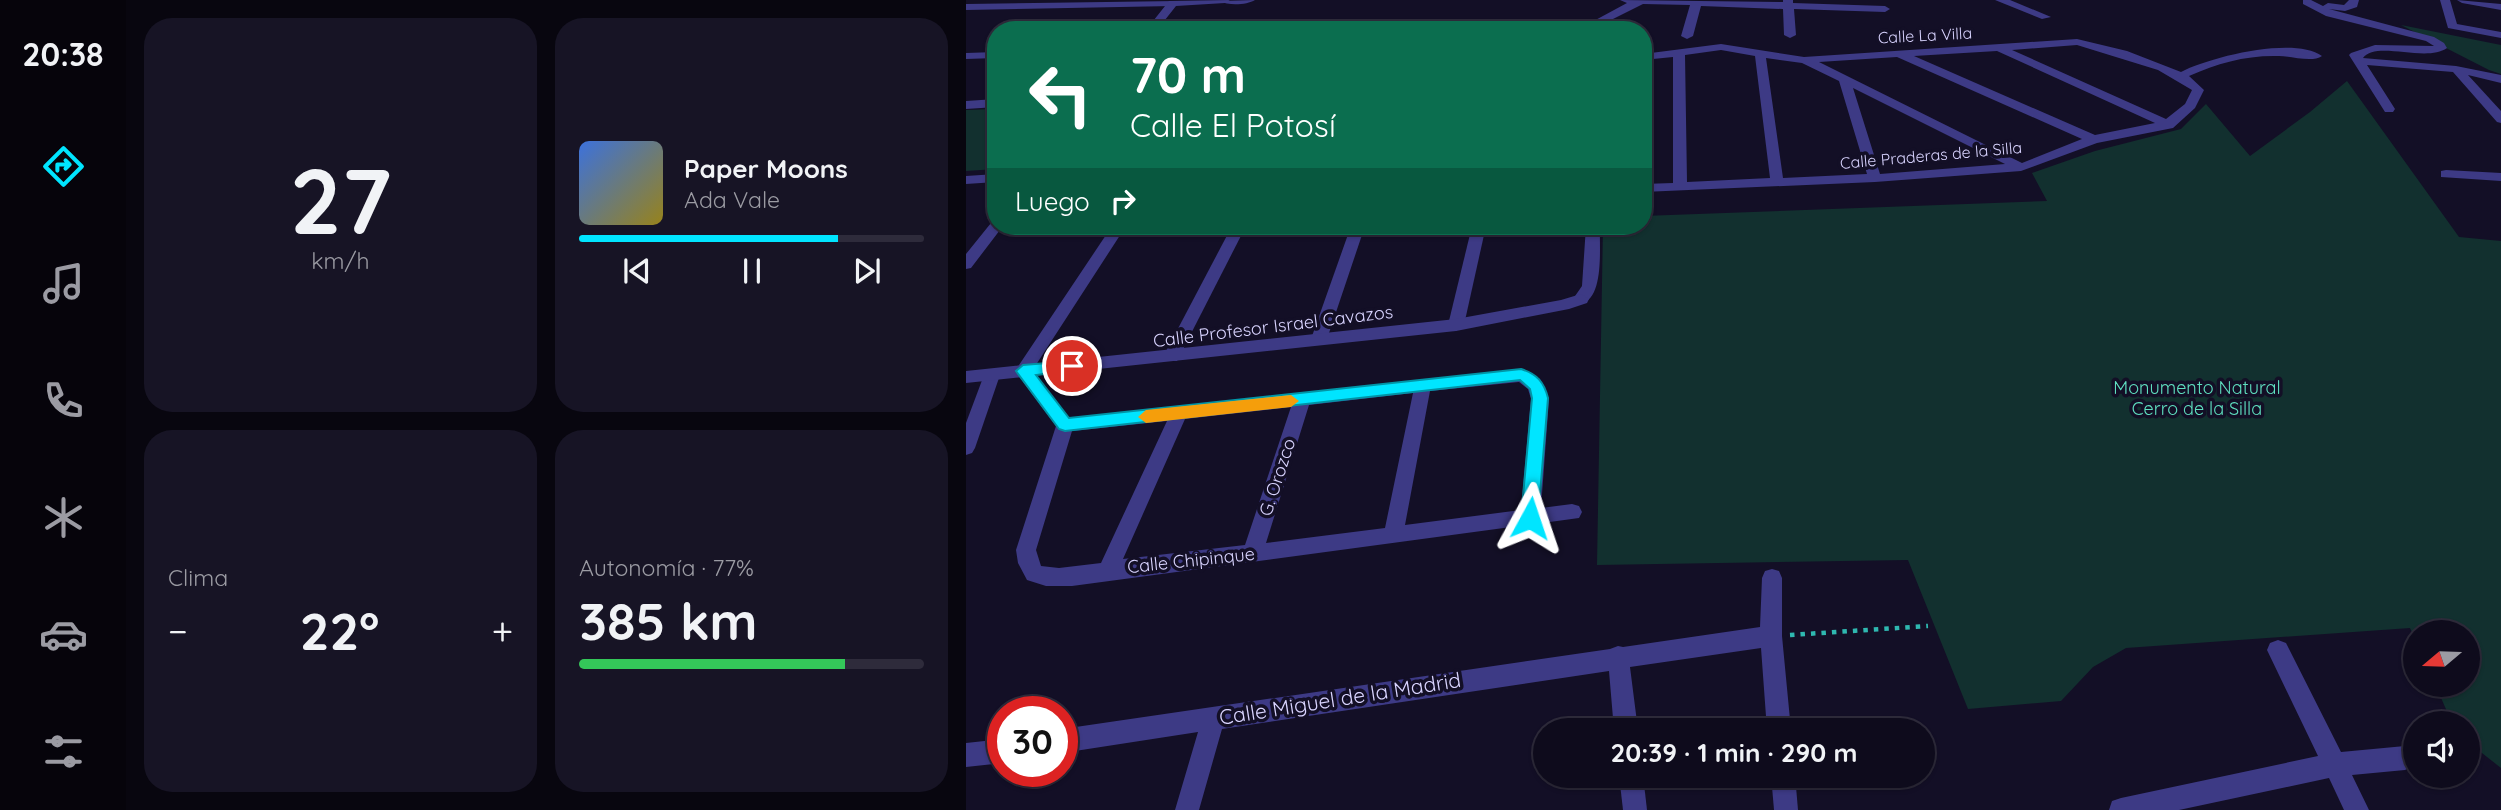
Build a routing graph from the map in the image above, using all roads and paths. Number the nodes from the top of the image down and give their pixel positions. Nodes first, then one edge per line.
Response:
1 (1225, 0) edge
2 (1250, 0) edge
3 (1625, 0) edge
4 (1642, 0) edge
5 (2000, 0) edge
6 (2445, 0) edge
7 (2462, 0) edge
8 (2302, 1) edge
9 (1173, 3) junction
10 (1696, 4) junction
11 (1788, 4) edge
12 (2351, 4) edge
13 (966, 7) edge
14 (2501, 7) edge
15 (1885, 9) edge
16 (2046, 18) dead end
17 (1158, 21) edge
18 (1599, 21) edge
19 (1790, 34) dead end
20 (2501, 35) edge
21 (1687, 36) dead end
22 (1997, 47) junction
23 (1679, 51) junction
24 (1760, 52) junction
25 (1895, 52) junction
26 (987, 55) edge
27 (966, 56) edge
28 (1652, 56) edge
29 (2316, 57) dead end
30 (2357, 58) junction
31 (1804, 60) junction
32 (2456, 69) junction
33 (2181, 75) junction
34 (1844, 79) junction
35 (2501, 79) edge
36 (987, 104) edge
37 (966, 105) edge
38 (2389, 109) dead end
39 (2501, 119) edge
40 (2168, 125) junction
41 (2093, 139) junction
42 (2021, 167) junction
43 (2446, 174) dead end
44 (2501, 177) edge
45 (1875, 178) junction
46 (987, 179) edge
47 (966, 180) edge
48 (1777, 183) junction
49 (1681, 186) junction
50 (1652, 188) edge
51 (989, 235) edge
52 (1113, 235) edge
53 (1234, 235) edge
54 (1355, 235) edge
55 (1477, 235) edge
56 (1592, 235) edge
57 (966, 264) edge
58 (1456, 325) junction
59 (1319, 339) junction
60 (1171, 357) junction
61 (1023, 371) junction
62 (992, 374) junction
63 (966, 377) edge
64 (1423, 385) junction
65 (1302, 400) junction
66 (1179, 413) junction
67 (1065, 425) junction
68 (966, 448) edge
69 (1572, 512) dead end
70 (1530, 518) junction
71 (1394, 536) junction
72 (1252, 554) junction
73 (1108, 569) junction
74 (1772, 578) dead end
75 (1928, 626) dead end
76 (1771, 636) junction
77 (2278, 650) dead end
78 (1618, 656) junction
79 (1214, 718) junction
80 (1625, 718) edge
81 (1778, 718) edge
82 (1078, 739) edge
83 (987, 753) edge
84 (966, 755) edge
85 (2403, 758) edge
86 (2334, 765) junction
87 (1632, 788) edge
88 (1784, 788) edge
89 (1187, 810) edge
90 (1635, 810) edge
91 (1786, 810) edge
92 (2121, 810) edge
93 (2357, 810) edge

1 - 2 street
1 - 9 street
3 - 4 street
4 - 10 street
4 - 18 street
5 - 16 street
6 - 20 street
7 - 14 street
8 - 12 street
8 - 30 street
9 - 13 street
9 - 17 street
10 - 11 street
10 - 21 street
11 - 15 street
11 - 19 street
22 - 25 street, Calle La Villa
22 - 33 street, Calle La Villa
22 - 40 street
23 - 24 street, Calle La Villa
23 - 28 street, Calle La Villa
23 - 49 street
24 - 31 street, Calle La Villa
24 - 48 street
25 - 31 street, Calle La Villa
25 - 41 street
26 - 27 street
29 - 33 street
30 - 32 street
30 - 38 street
31 - 34 street
32 - 35 street
32 - 39 street
33 - 40 street, Calle La Villa
34 - 42 street
34 - 45 street
36 - 37 street
40 - 41 street, Calle Praderas de la Silla
41 - 42 street, Calle Praderas de la Silla
42 - 45 street, Calle Praderas de la Silla
43 - 44 street
45 - 48 street, Calle Praderas de la Silla
46 - 47 street
48 - 49 street, Calle Praderas de la Silla
49 - 50 street, Calle Praderas de la Silla
51 - 57 street
52 - 61 street
53 - 60 street
54 - 59 street
55 - 58 street
56 - 58 street, Calle Profesor Israel Cavazos
58 - 59 street, Calle Profesor Israel Cavazos
59 - 60 street, Calle Profesor Israel Cavazos
60 - 61 street, Calle Profesor Israel Cavazos
61 - 62 street, Calle Profesor Israel Cavazos
61 - 67 street
62 - 63 street, Calle Profesor Israel Cavazos
62 - 68 street
64 - 65 street
64 - 70 street
64 - 71 street
65 - 66 street
65 - 72 street, G. Orozco
66 - 67 street
66 - 73 street
67 - 73 street, Calle Chipinque
69 - 70 street, Calle Chipinque
70 - 71 street, Calle Chipinque
71 - 72 street, Calle Chipinque
72 - 73 street, Calle Chipinque
74 - 76 street
75 - 76 path
76 - 78 street, Calle Miguel de la Madrid
76 - 81 street
77 - 86 street
78 - 79 street, Calle Miguel de la Madrid
78 - 80 street
79 - 82 street, Calle Miguel de la Madrid
79 - 89 street
83 - 84 street
85 - 86 street
86 - 92 street
86 - 93 street
87 - 90 street
88 - 91 street

